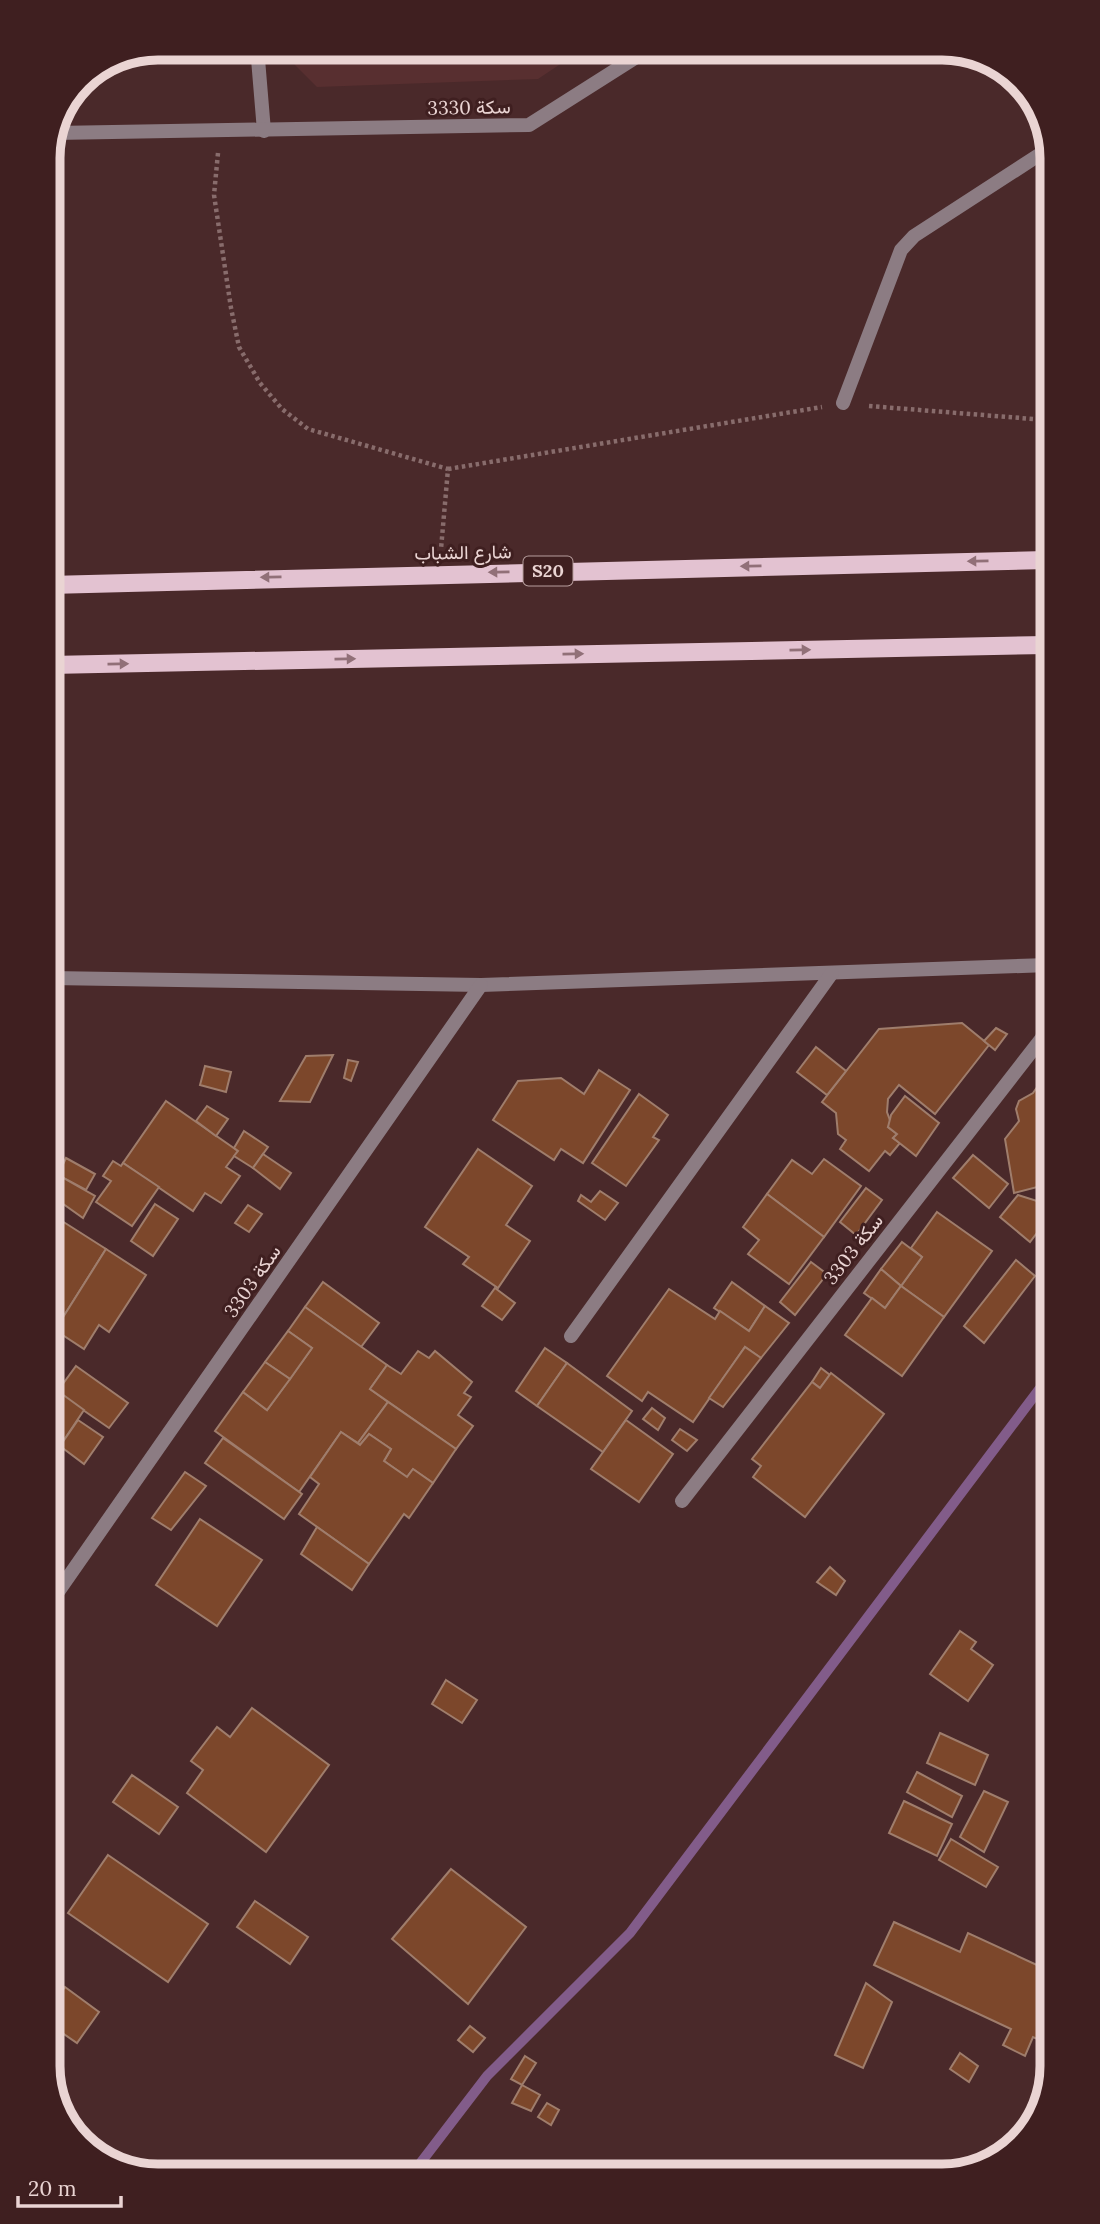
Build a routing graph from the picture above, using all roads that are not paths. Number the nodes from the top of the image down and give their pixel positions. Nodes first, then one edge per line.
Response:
1 (258, 59) edge
2 (632, 60) edge
3 (264, 131) junction
4 (63, 134) edge
5 (1040, 154) edge
6 (842, 404) road end
7 (1040, 560) edge
8 (60, 585) edge
9 (1040, 645) edge
10 (60, 665) edge
11 (1040, 965) edge
12 (832, 973) junction
13 (60, 978) edge
14 (481, 985) junction
15 (1040, 1041) edge
16 (571, 1336) dead end
17 (682, 1501) dead end
18 (59, 1590) edge

1 - 3 street
2 - 3 street, سكة 3330
3 - 4 street, سكة 3330
5 - 6 street
7 -> 8 main road, شارع الشباب / S20
10 -> 9 main road
11 - 12 street
12 - 14 street
12 - 16 street
13 - 14 street
14 - 18 street, سكة 3303
15 - 17 street, سكة 3303

